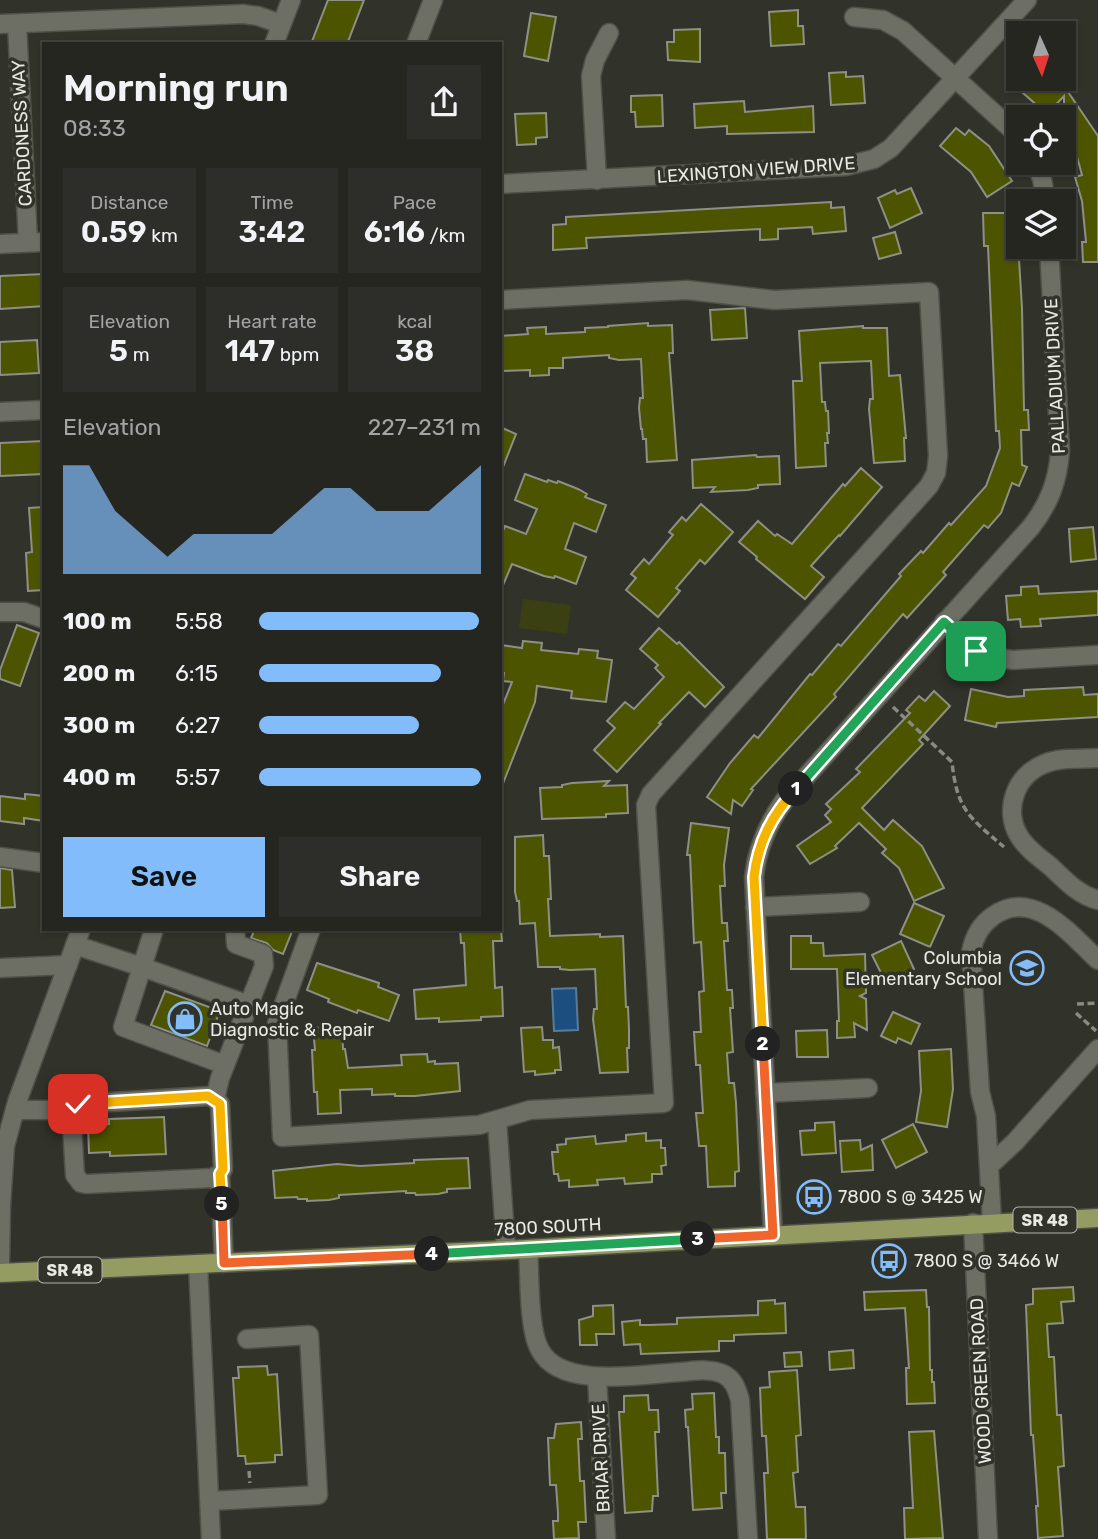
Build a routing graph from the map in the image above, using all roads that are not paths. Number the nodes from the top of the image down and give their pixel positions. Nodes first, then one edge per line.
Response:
1 (291, 0) edge
2 (433, 0) edge
3 (1027, 0) edge
4 (854, 17) dead end
5 (8, 24) edge
6 (281, 24) junction
7 (609, 33) dead end
8 (275, 42) edge
9 (417, 42) edge
10 (955, 78) junction
11 (1006, 124) edge
12 (597, 180) junction
13 (502, 184) edge
14 (36, 242) edge
15 (0, 244) edge
16 (1050, 259) edge
17 (502, 300) edge
18 (42, 410) edge
19 (0, 412) edge
20 (0, 612) edge
21 (42, 618) edge
22 (944, 622) junction
23 (1098, 656) edge
24 (1098, 758) edge
25 (0, 857) edge
26 (42, 863) edge
27 (1098, 900) edge
28 (860, 902) dead end
29 (755, 907) junction
30 (153, 931) edge
31 (235, 931) edge
32 (310, 931) edge
33 (78, 937) edge
34 (1098, 960) edge
35 (68, 965) junction
36 (142, 967) junction
37 (0, 968) edge
38 (249, 1005) junction
39 (1097, 1040) edge
40 (225, 1065) junction
41 (868, 1088) dead end
42 (765, 1093) junction
43 (215, 1099) junction
44 (15, 1111) junction
45 (71, 1111) junction
46 (497, 1120) junction
47 (989, 1166) junction
48 (220, 1174) junction
49 (1098, 1218) edge
50 (992, 1222) junction
51 (974, 1223) junction
52 (773, 1235) junction
53 (528, 1249) junction
54 (506, 1250) junction
55 (224, 1263) junction
56 (0, 1264) edge
57 (198, 1264) junction
58 (0, 1273) edge
59 (247, 1339) dead end
60 (597, 1377) junction
61 (210, 1501) junction
62 (211, 1539) edge
63 (606, 1539) edge
64 (747, 1539) edge
65 (988, 1539) edge

1 - 6 street
2 - 9 street
3 - 10 street, LEXINGTON VIEW DRIVE
4 - 10 street
5 - 6 street
5 - 14 street, CARDONESS WAY
6 - 8 street
7 - 12 street
10 - 11 street
10 - 12 street, LEXINGTON VIEW DRIVE
12 - 13 street, LEXINGTON VIEW DRIVE
14 - 15 street
16 - 22 street, PALLADIUM DRIVE
17 - 46 street
18 - 19 street
20 - 21 street
22 - 23 street
22 - 29 street, PALLADIUM DRIVE
24 - 27 street
25 - 26 street
28 - 29 street
29 - 42 street, PALLADIUM DRIVE
30 - 36 street
31 - 38 street
32 - 46 street
33 - 35 street
33 - 36 street
34 - 47 street
35 - 37 street
35 - 44 street
36 - 38 street
36 - 40 street
38 - 40 street
39 - 47 street
40 - 43 street
41 - 42 street
42 - 52 street, PALLADIUM DRIVE
43 - 45 street
43 - 48 street
44 - 45 street
44 - 56 street
45 - 48 street
46 - 54 street
47 - 50 street
48 - 55 street
49 - 50 main road, 7800 SOUTH / SR 48
50 - 51 main road, 7800 SOUTH / SR 48
51 - 52 main road, 7800 SOUTH / SR 48
51 - 65 street, WOOD GREEN ROAD
52 - 53 main road, 7800 SOUTH / SR 48
53 - 54 main road, 7800 SOUTH / SR 48
53 - 60 street
54 - 55 main road, 7800 SOUTH / SR 48
55 - 57 main road, 7800 SOUTH / SR 48
57 - 58 main road, 7800 SOUTH / SR 48
57 - 61 street
59 - 61 street
60 - 63 street, BRIAR DRIVE
60 - 64 street
61 - 62 street

